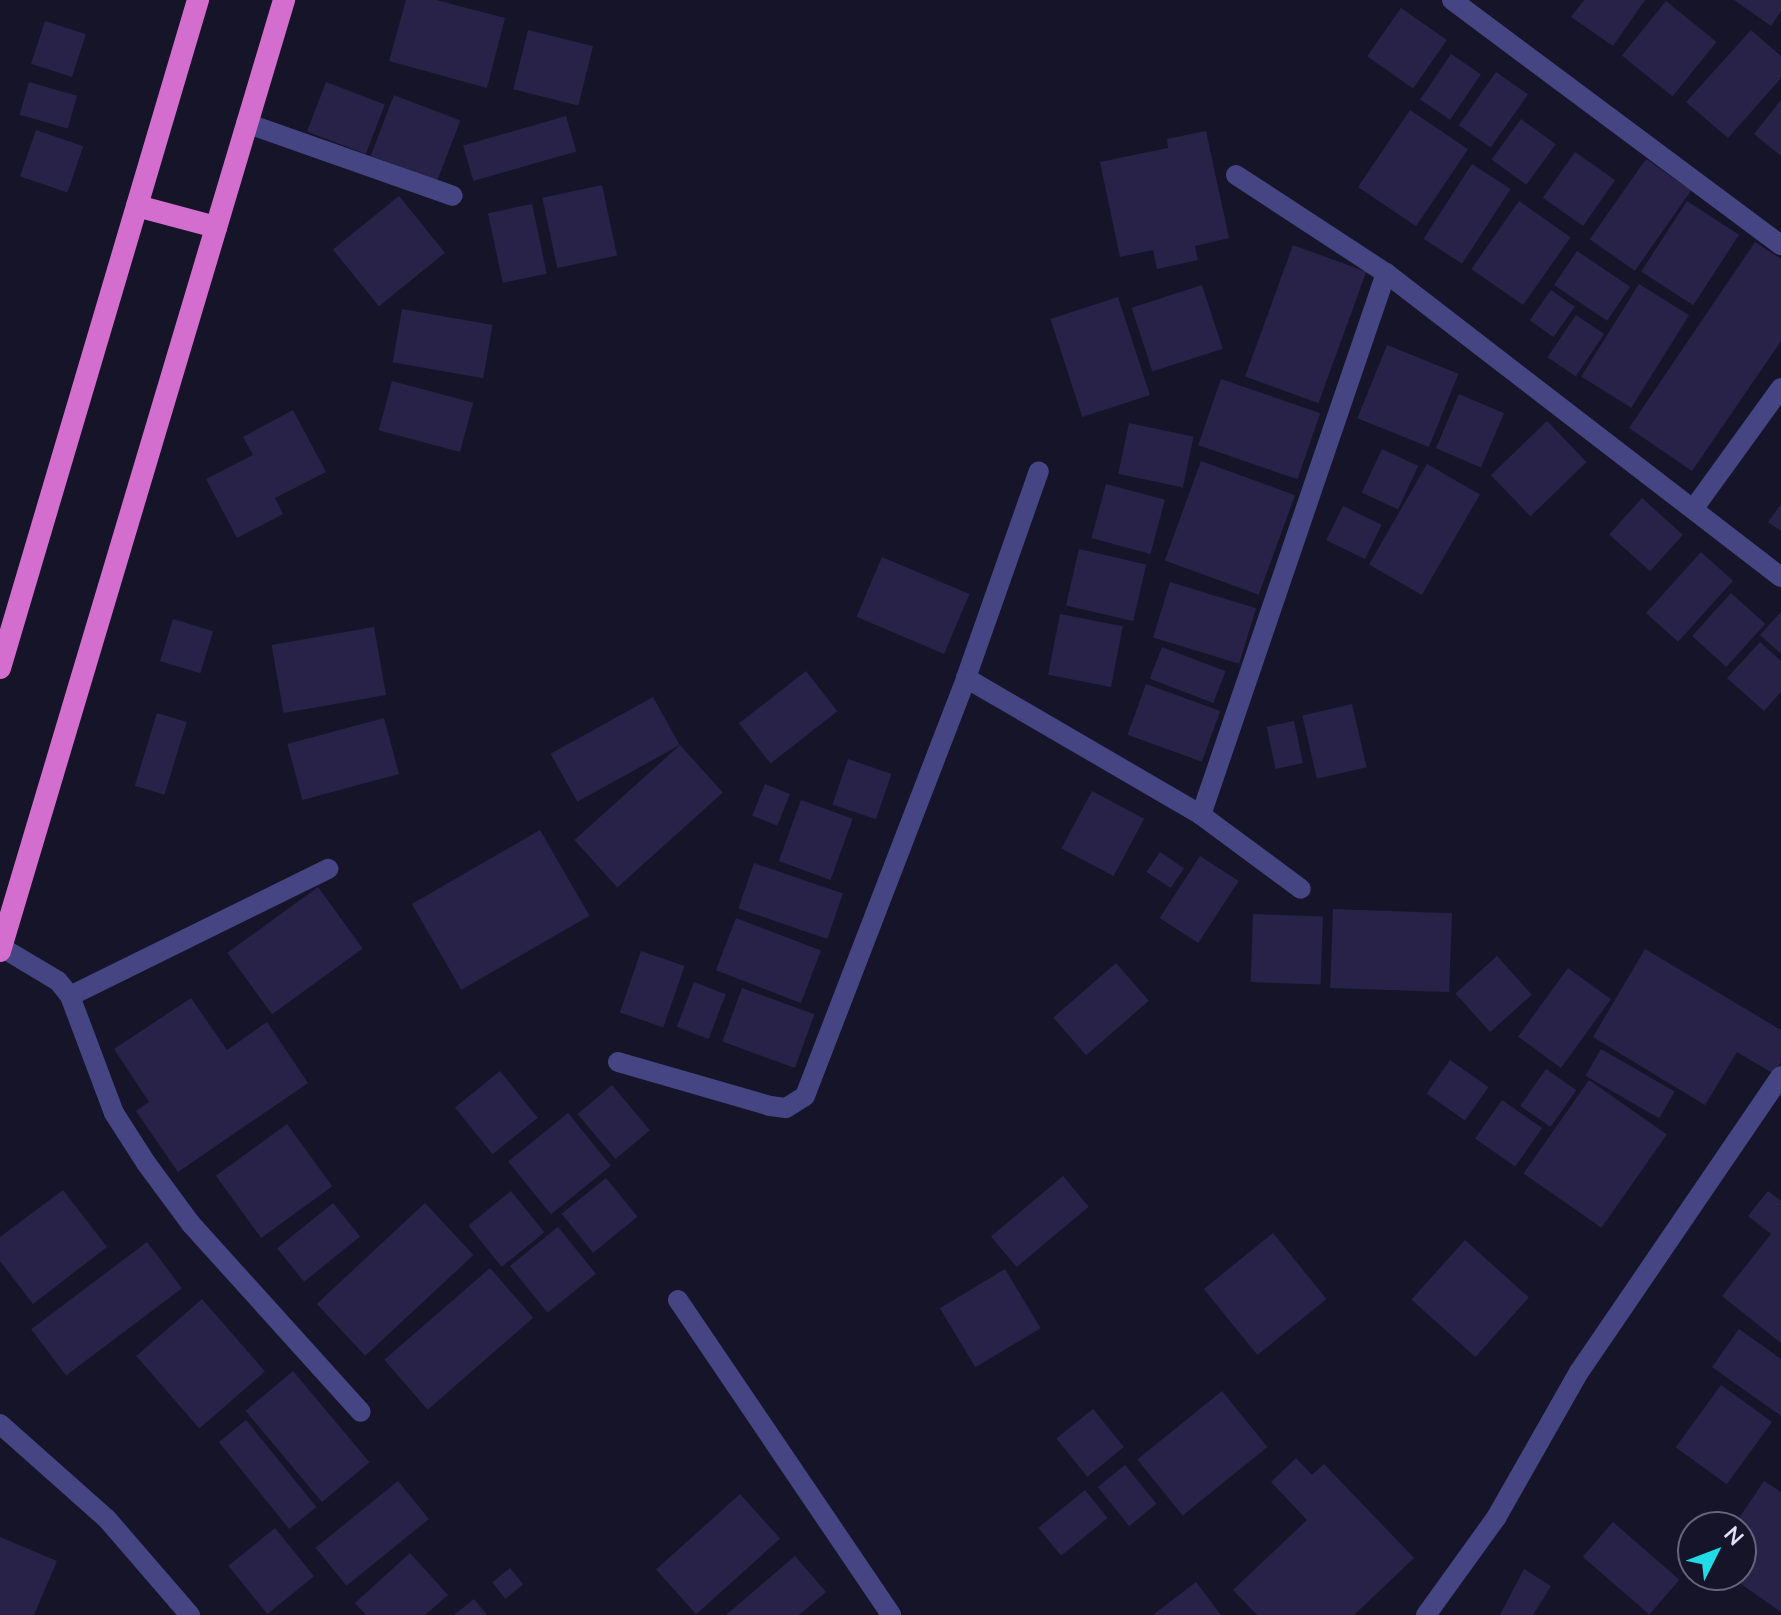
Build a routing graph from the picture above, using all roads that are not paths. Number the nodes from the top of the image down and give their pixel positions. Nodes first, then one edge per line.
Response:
1 (198, 0) edge
2 (284, 0) edge
3 (1452, 0) edge
4 (246, 123) junction
5 (1236, 175) dead end
6 (453, 196) dead end
7 (137, 206) junction
8 (216, 227) junction
9 (1781, 245) edge
10 (1386, 273) junction
11 (1781, 388) edge
12 (1039, 471) dead end
13 (1694, 508) junction
14 (1781, 577) edge
15 (0, 668) edge
16 (966, 678) junction
17 (1201, 815) junction
18 (328, 869) dead end
19 (1301, 889) dead end
20 (1, 949) edge
21 (70, 996) junction
22 (618, 1062) dead end
23 (1781, 1076) edge
24 (678, 1300) dead end
25 (361, 1412) dead end
26 (0, 1424) edge
27 (190, 1615) edge
28 (891, 1615) edge
29 (1426, 1615) edge

1 - 7 highway
2 - 4 highway
3 - 9 street
4 - 6 street
4 - 8 highway
5 - 10 street
7 - 8 highway
7 - 15 highway
8 - 20 highway
10 - 13 street
10 - 17 street
11 - 13 street
12 - 16 street
13 - 14 street
16 - 17 street
16 - 22 street
17 - 19 street
18 - 21 street
20 - 21 street
21 - 25 street
23 - 29 street
24 - 28 street
26 - 27 street

